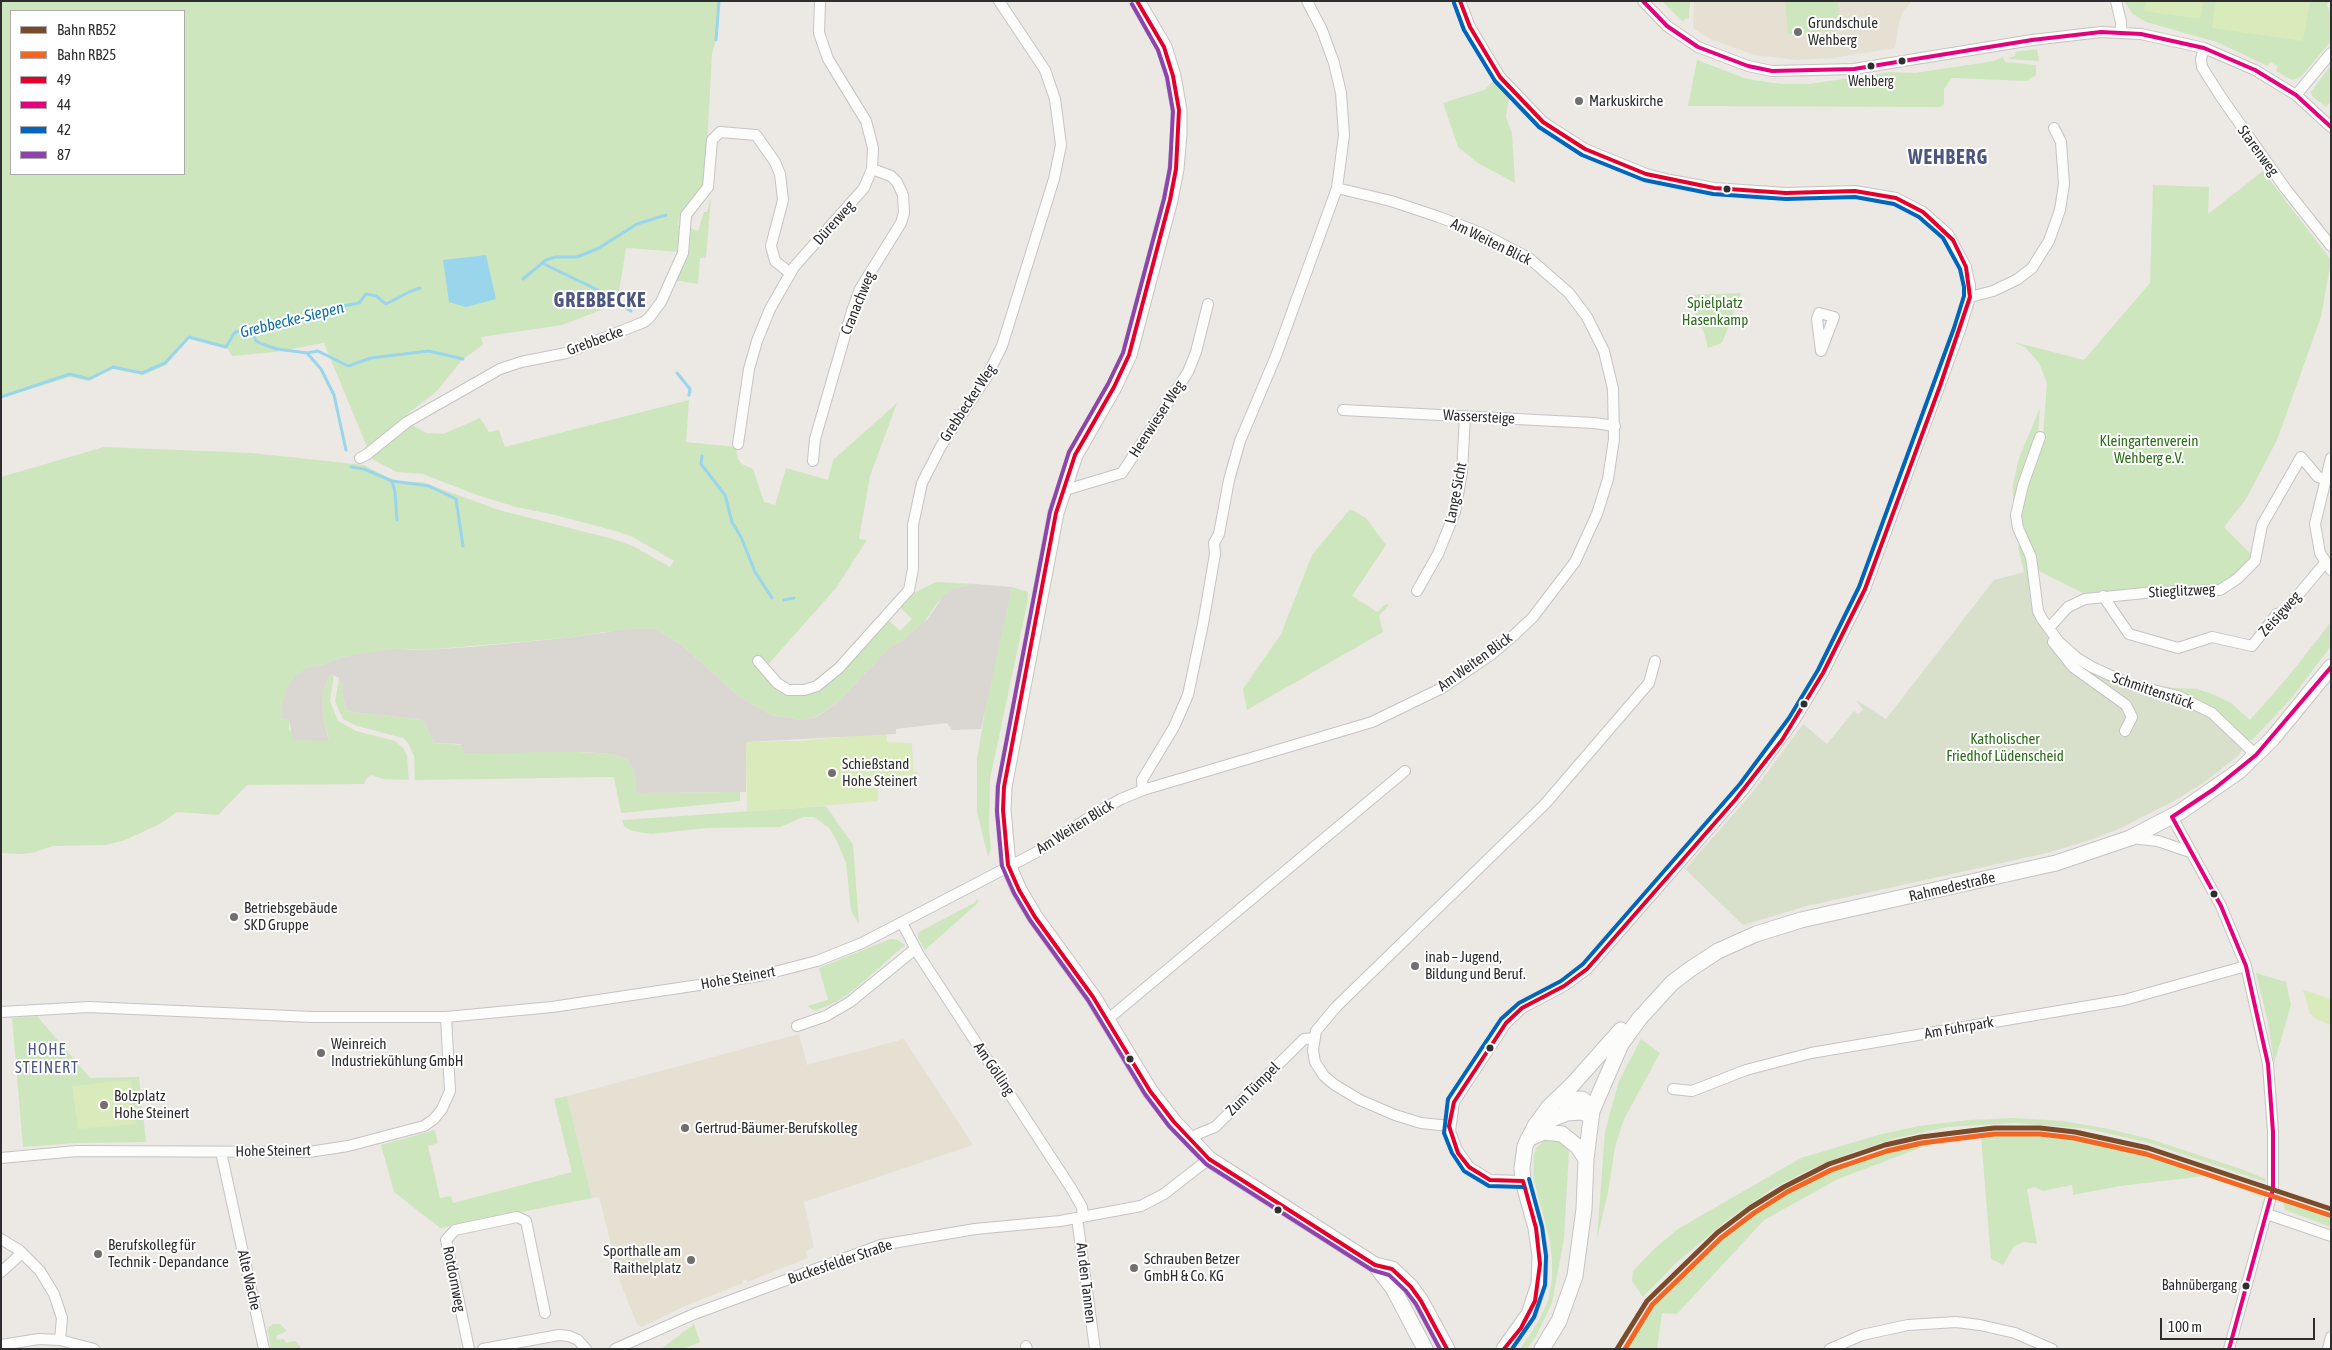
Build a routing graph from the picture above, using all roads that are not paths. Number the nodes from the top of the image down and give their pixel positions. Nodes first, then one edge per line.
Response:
1 (820, 1) edge
2 (999, 1) edge
3 (1137, 1) edge
4 (1307, 1) edge
5 (1460, 1) edge
6 (1643, 1) edge
7 (2116, 1) edge
8 (2121, 32) junction
9 (2204, 48) junction
10 (2331, 53) edge
11 (2296, 95) junction
12 (2331, 127) edge
13 (2054, 128) dead end
14 (872, 168) junction
15 (1337, 188) junction
16 (2331, 246) edge
17 (790, 273) junction
18 (1970, 297) junction
19 (1208, 304) dead end
20 (1343, 410) dead end
21 (1465, 416) junction
22 (1615, 426) junction
23 (2040, 437) dead end
24 (738, 444) dead end
25 (360, 458) dead end
26 (2331, 458) edge
27 (813, 461) dead end
28 (2325, 479) junction
29 (1062, 492) junction
30 (2328, 567) edge
31 (1417, 591) dead end
32 (2103, 596) junction
33 (2049, 628) junction
34 (758, 661) dead end
35 (1655, 661) dead end
36 (2331, 667) edge
37 (2125, 731) dead end
38 (2256, 755) junction
39 (1405, 772) dead end
40 (1143, 790) junction
41 (2172, 817) junction
42 (2130, 838) junction
43 (2190, 852) junction
44 (1008, 865) junction
45 (902, 923) junction
46 (915, 949) junction
47 (2246, 966) junction
48 (1672, 983) junction
49 (1, 1012) edge
50 (446, 1017) junction
51 (1107, 1020) junction
52 (797, 1026) dead end
53 (1314, 1038) junction
54 (1673, 1089) dead end
55 (1557, 1100) junction
56 (1592, 1113) junction
57 (1449, 1126) junction
58 (1532, 1132) junction
59 (1191, 1140) junction
60 (221, 1152) junction
61 (1, 1158) edge
62 (1209, 1159) junction
63 (1586, 1159) junction
64 (1523, 1181) junction
65 (2267, 1214) junction
66 (1080, 1218) junction
67 (2331, 1236) edge
68 (1, 1239) edge
69 (22, 1253) junction
70 (1376, 1264) junction
71 (1, 1272) edge
72 (545, 1313) dead end
73 (2331, 1336) edge
74 (60, 1340) junction
75 (1, 1345) edge
76 (94, 1349) edge
77 (264, 1349) edge
78 (468, 1349) edge
79 (482, 1349) edge
80 (586, 1349) edge
81 (615, 1349) edge
82 (1095, 1349) edge
83 (1425, 1349) edge
84 (1448, 1349) edge
85 (1504, 1349) edge
86 (1542, 1349) edge
87 (1830, 1349) edge
88 (2052, 1349) edge
89 (2229, 1349) edge
90 (2328, 1349) edge

1 - 14 street, Dürerweg
2 - 34 street, Grebbecker Weg
3 - 29 main road
4 - 15 street
5 - 18 street
6 - 8 street
7 - 8 street
8 - 9 street
9 - 11 street
9 - 16 street, Starenweg
10 - 11 street
11 - 12 street
13 - 18 street
14 - 17 street, Dürerweg
14 - 27 street, Cranachweg
15 - 22 street, Am Weiten Blick
15 - 40 street
17 - 24 street, Dürerweg
17 - 25 street, Grebbecke
18 - 57 street
19 - 29 street, Heerwieser Weg
20 - 21 street, Wassersteige
21 - 22 street, Wassersteige
21 - 31 street, Lange Sicht
22 - 40 street, Am Weiten Blick
23 - 33 street, Schmittenstück
26 - 28 street
28 - 30 street
28 - 32 street, Stieglitzweg
29 - 44 main road
30 - 32 street, Zeisigweg
32 - 33 street, Stieglitzweg
33 - 37 street, Schmittenstück
33 - 38 street, Schmittenstück
35 - 53 street
36 - 38 main road, Rahmedestraße
38 - 41 main road, Rahmedestraße
39 - 51 street
40 - 44 street, Am Weiten Blick
41 - 42 main road, Rahmedestraße
41 - 43 street
42 - 43 street
42 - 48 main road, Rahmedestraße
43 - 47 street
44 - 45 street, Hohe Steinert
44 - 51 main road
45 - 46 street, Am Gölling
45 - 50 street, Hohe Steinert
46 - 52 street
46 - 66 street, Am Gölling
47 - 54 street, Am Fuhrpark
47 - 65 street
48 - 55 main road
48 - 56 main road, Rahmedestraße
49 - 50 street, Hohe Steinert
50 - 60 street, Hohe Steinert
51 - 59 main road
53 - 57 street
53 - 59 street, Zum Tümpel
55 - 56 main road
55 - 58 main road
56 - 58 main road
56 - 63 main road, Rahmedestraße
57 - 64 street
58 - 63 main road
58 - 64 main road
59 - 62 main road
60 - 61 street, Hohe Steinert
60 - 77 street, Alte Wache
62 - 66 street, Buckesfelder Straße
62 - 70 main road
63 - 86 main road, Rahmedestraße
64 - 85 main road
65 - 67 street
65 - 89 street
66 - 81 street, Buckesfelder Straße
66 - 82 street, An den Tannen
68 - 69 street
69 - 71 street
69 - 74 street
70 - 83 main road
70 - 84 main road
72 - 78 street, Rotdornweg
73 - 90 street
74 - 75 street
74 - 76 street
79 - 80 street
87 - 88 street

